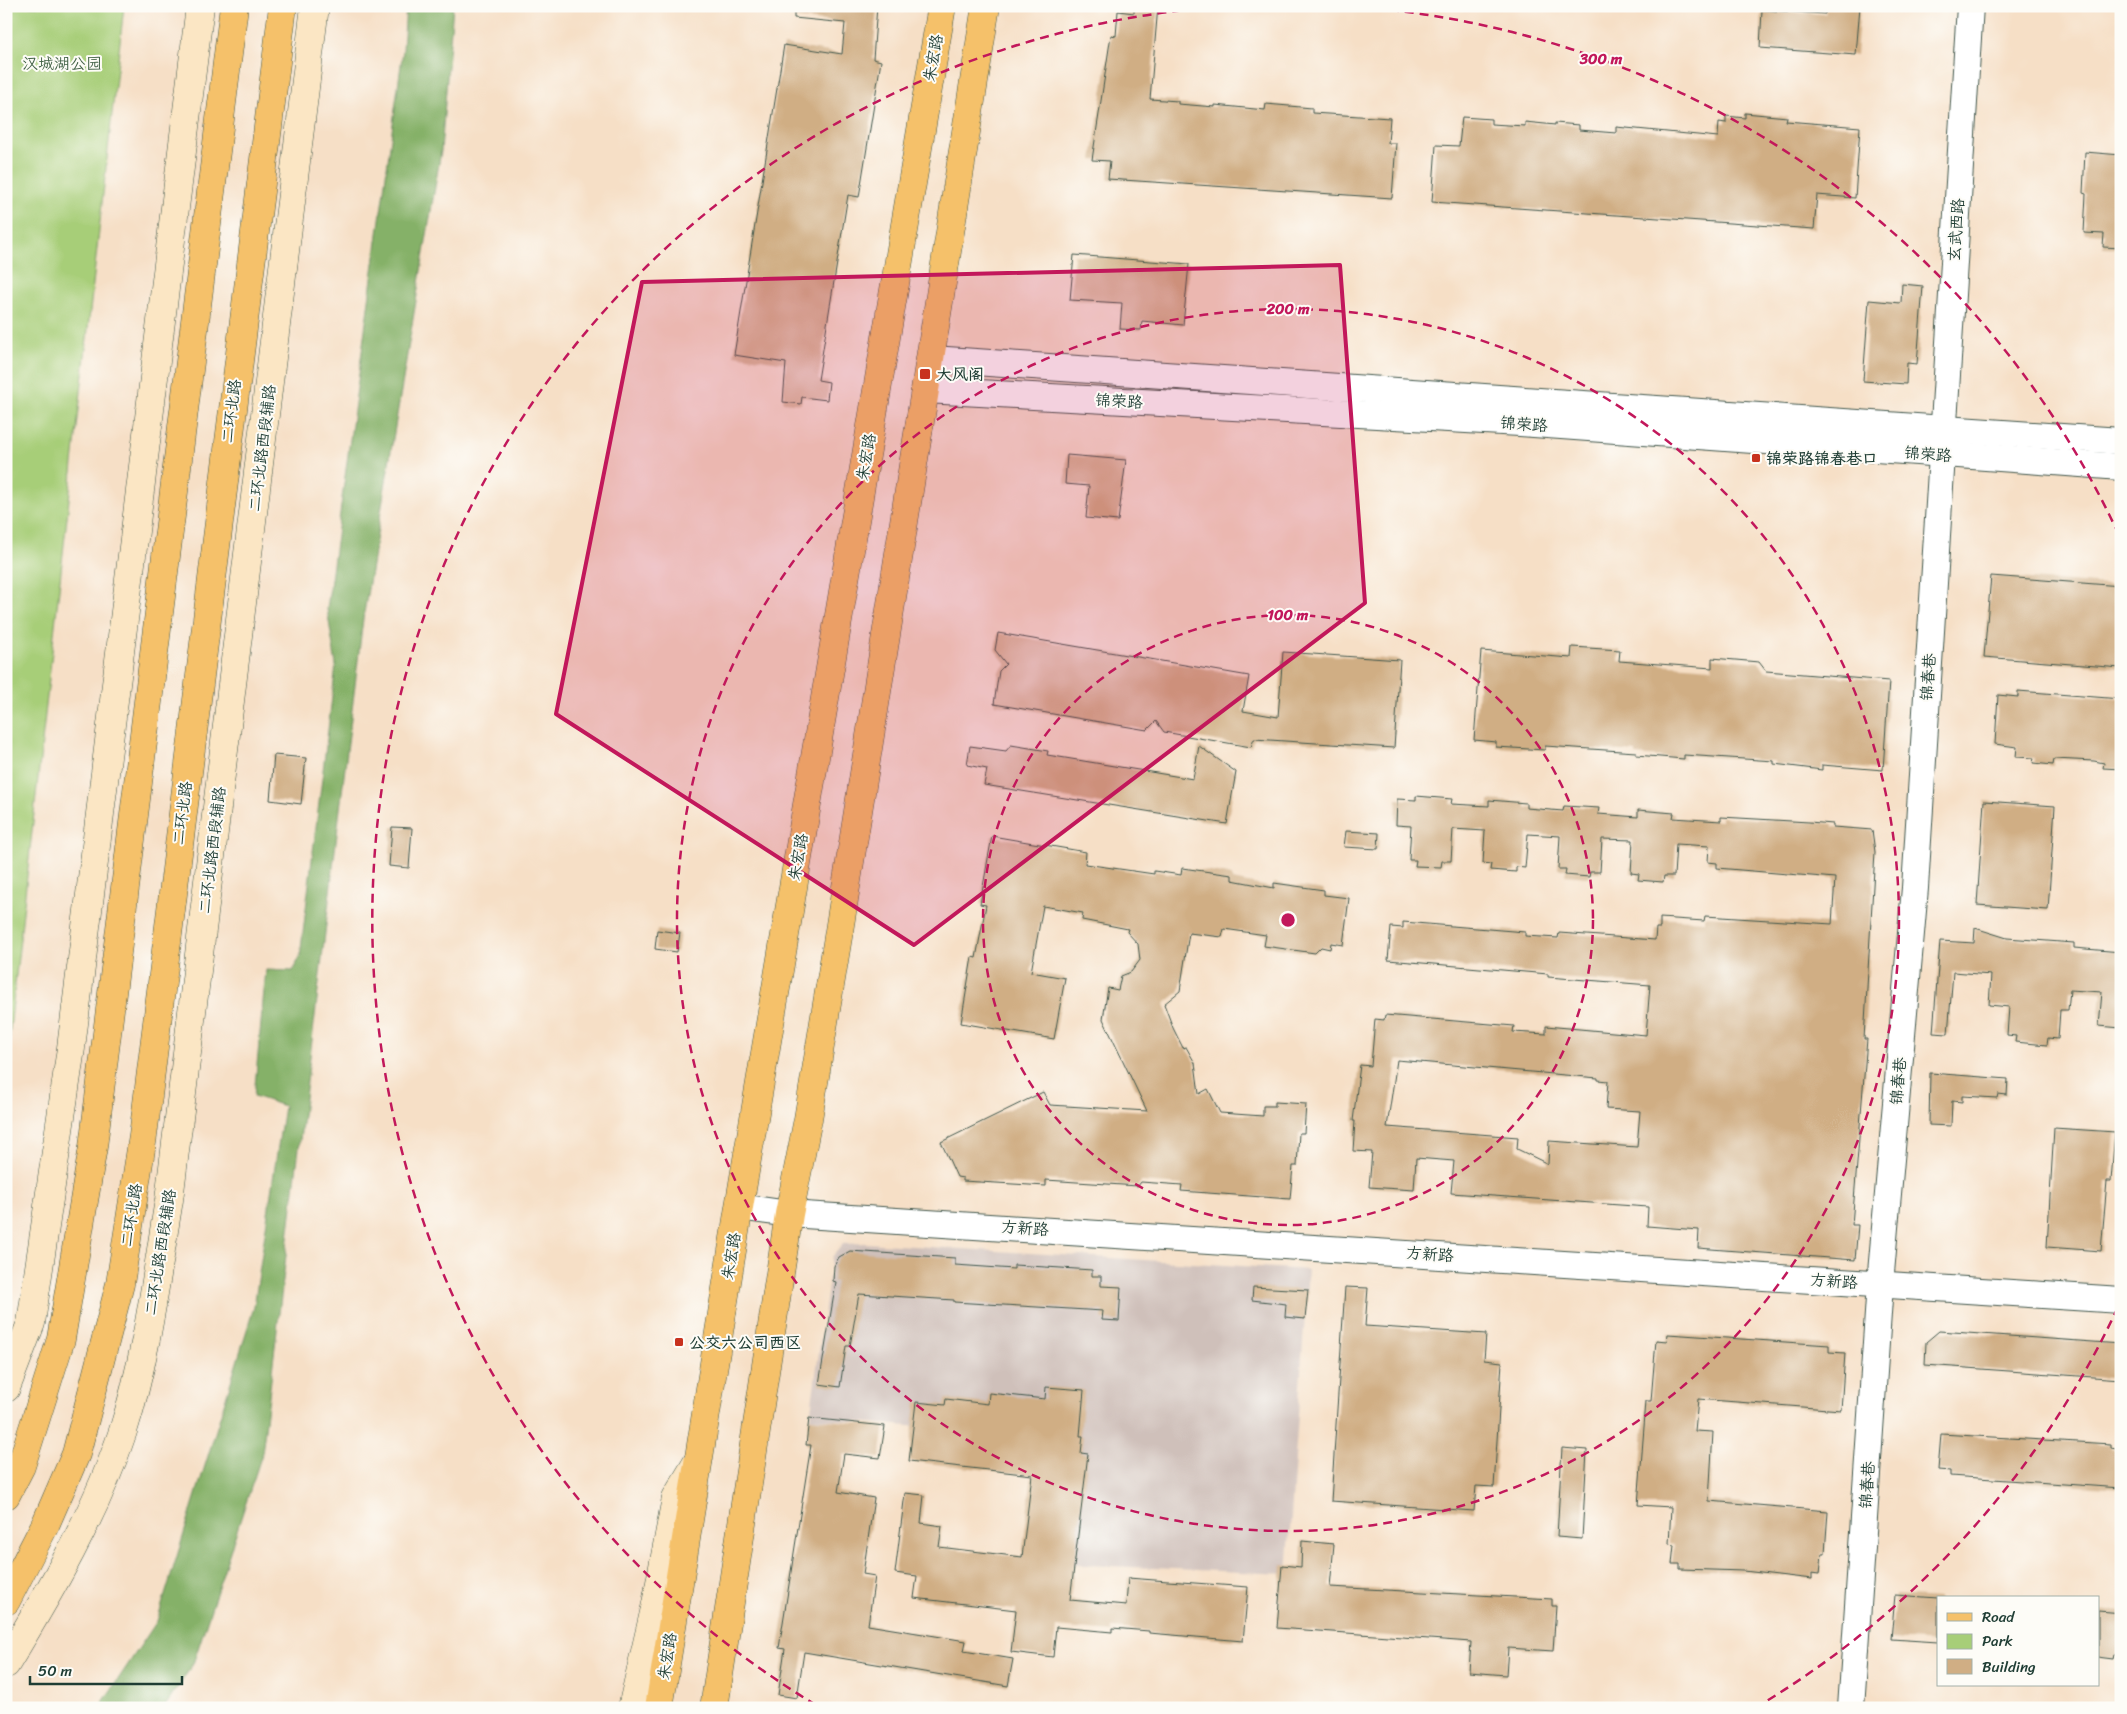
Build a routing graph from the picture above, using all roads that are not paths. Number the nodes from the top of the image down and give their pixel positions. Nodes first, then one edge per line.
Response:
1 (200, 6) edge
2 (234, 6) edge
3 (283, 6) edge
4 (315, 6) edge
5 (942, 6) edge
6 (986, 6) edge
7 (1970, 6) edge
8 (932, 359) junction
9 (926, 390) junction
10 (1943, 429) junction
11 (2121, 442) edge
12 (1941, 455) junction
13 (2121, 467) edge
14 (739, 1207) junction
15 (789, 1214) junction
16 (1880, 1284) junction
17 (2121, 1300) edge
18 (6, 1388) edge
19 (698, 1461) junction
20 (6, 1495) edge
21 (6, 1601) edge
22 (6, 1664) edge
23 (632, 1708) edge
24 (659, 1708) edge
25 (714, 1708) edge
26 (1851, 1708) edge

1 - 18 main road
2 - 20 main road
3 - 21 main road, 二环北路
4 - 22 main road, 二环北路西段辅路
5 - 14 main road, 朱宏路
6 - 8 main road
7 - 10 street, 玄武西路
8 - 9 main road
8 - 10 street, 锦荣路
9 - 12 street, 锦荣路
9 - 15 main road
10 - 11 street, 锦荣路
10 - 12 street, 玄武西路
12 - 13 street, 锦荣路
12 - 16 street, 锦春巷
14 - 15 street, 方新路
14 - 19 main road, 朱宏路
15 - 16 street, 方新路
15 - 25 main road
16 - 17 street, 方新路
16 - 26 street, 锦春巷
19 - 23 main road
19 - 24 main road, 朱宏路

